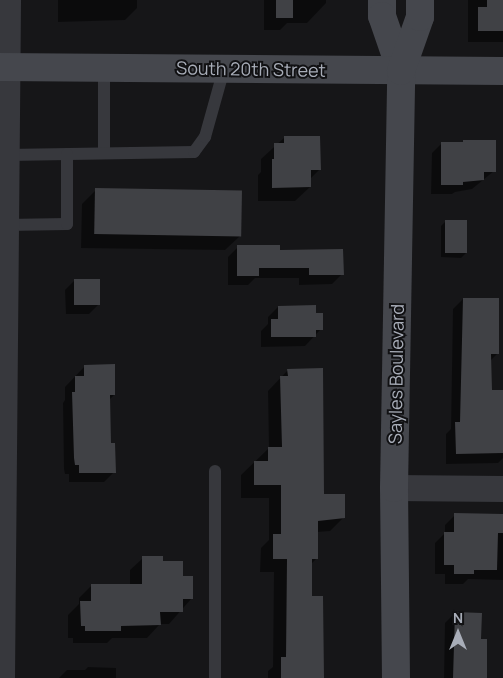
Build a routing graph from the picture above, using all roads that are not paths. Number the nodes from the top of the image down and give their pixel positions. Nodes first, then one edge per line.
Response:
1 (8, 0) edge
2 (382, 0) edge
3 (420, 0) edge
4 (4, 67) edge
5 (104, 68) junction
6 (224, 69) junction
7 (401, 71) junction
8 (503, 71) edge
9 (104, 153) junction
10 (67, 154) junction
11 (7, 155) junction
12 (6, 225) junction
13 (2, 405) edge
14 (215, 471) dead end
15 (394, 488) junction
16 (503, 489) edge
17 (2, 564) edge
18 (2, 678) edge
19 (215, 678) edge
20 (396, 678) edge

1 - 4 street
2 - 7 main road, Sayles Boulevard
3 - 7 main road, Sayles Boulevard
4 - 5 main road, South 20th Street
4 - 11 street
5 - 6 main road, South 20th Street
5 - 9 lane
6 - 7 main road, South 20th Street
6 - 9 lane
7 - 8 main road, South 20th Street
7 - 15 main road, Sayles Boulevard
9 - 10 lane
10 - 11 lane
10 - 12 lane
11 - 12 street
12 - 13 street
13 - 17 street
14 - 19 lane
15 - 16 street
15 - 20 main road, Sayles Boulevard
17 - 18 street

